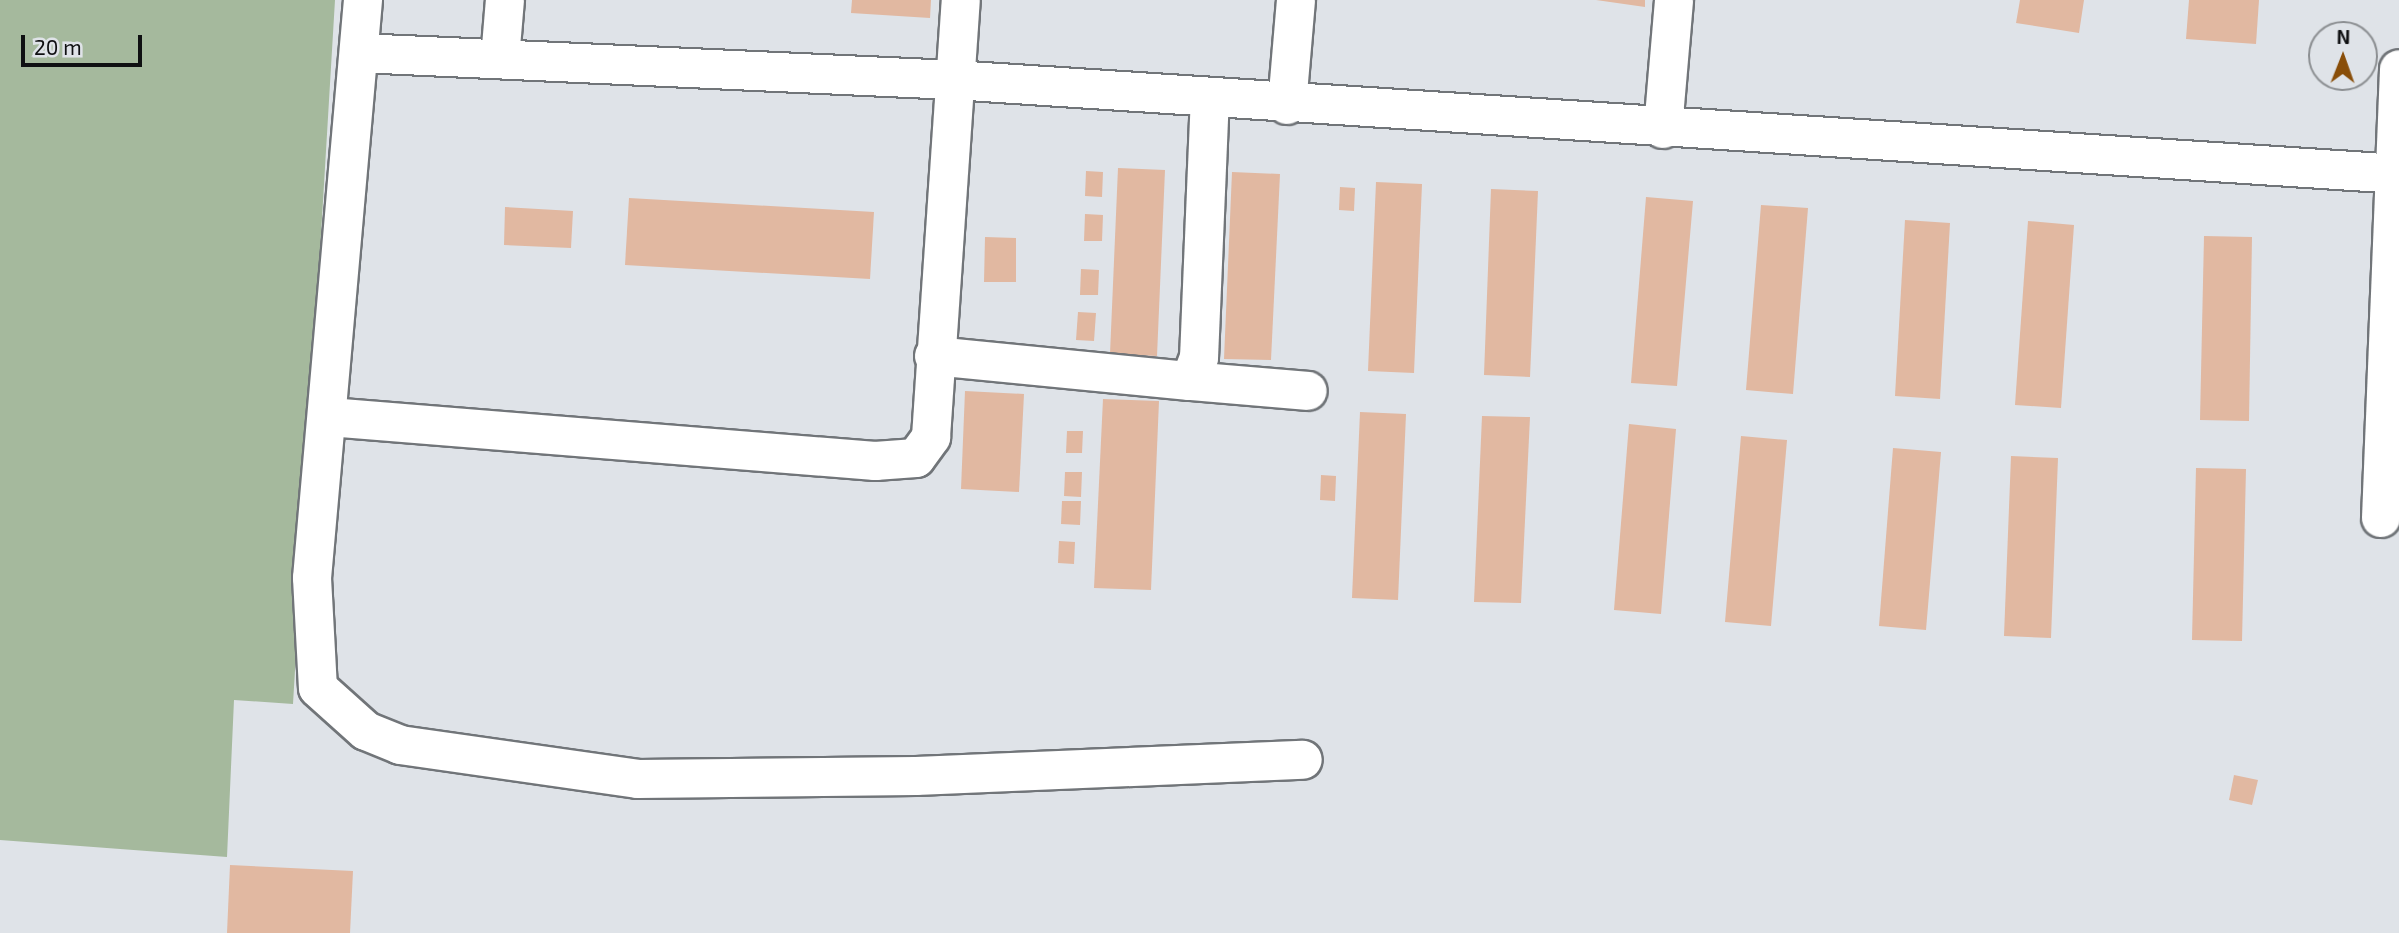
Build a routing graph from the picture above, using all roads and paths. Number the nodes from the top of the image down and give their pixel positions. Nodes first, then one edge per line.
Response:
1 (363, 0) edge
2 (505, 0) edge
3 (961, 0) edge
4 (1296, 0) edge
5 (1674, 0) edge
6 (359, 52) junction
7 (500, 59) junction
8 (2399, 69) edge
9 (953, 80) junction
10 (1210, 99) junction
11 (1287, 105) junction
12 (1663, 128) junction
13 (2395, 174) edge
14 (934, 356) junction
15 (1190, 381) junction
16 (1308, 391) dead end
17 (329, 417) junction
18 (2381, 518) dead end
19 (1303, 760) dead end

1 - 6 street
2 - 7 street
3 - 9 street
4 - 11 street
5 - 12 street
6 - 7 street
6 - 17 street
7 - 9 street
8 - 13 street
9 - 10 street
9 - 14 street
10 - 11 street
10 - 15 street
11 - 12 street
12 - 13 street
13 - 18 street
14 - 15 street
14 - 17 street
15 - 16 street
17 - 19 street

